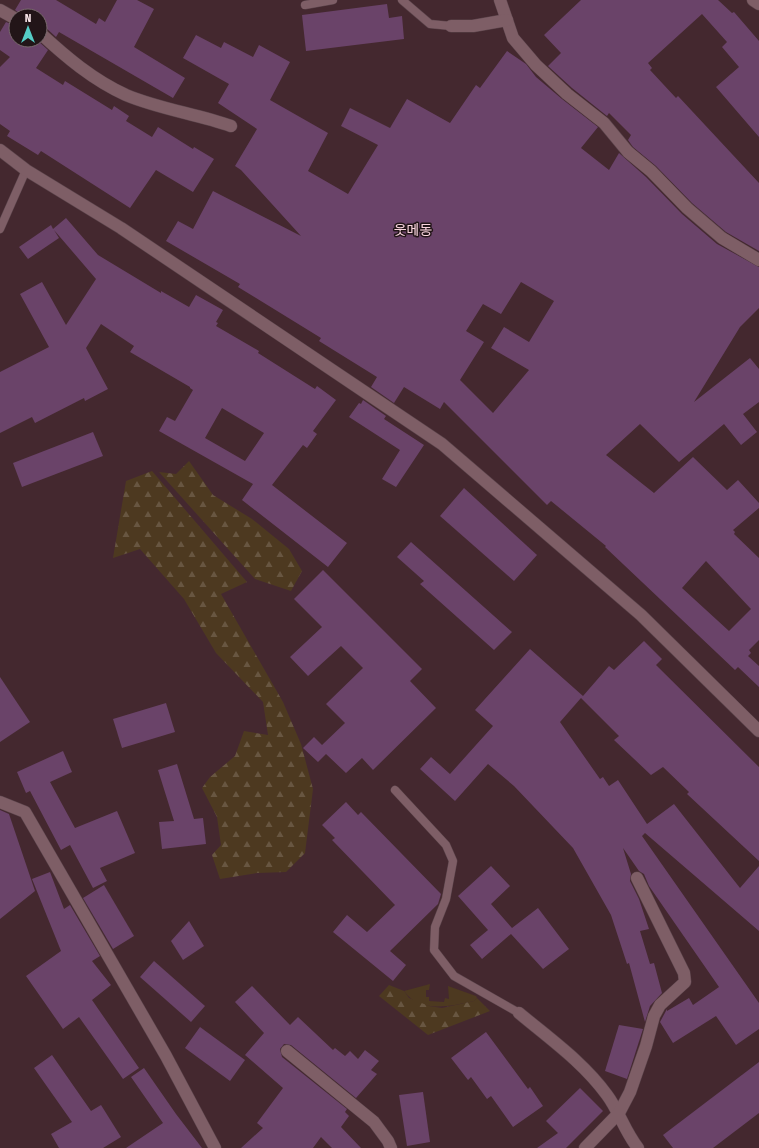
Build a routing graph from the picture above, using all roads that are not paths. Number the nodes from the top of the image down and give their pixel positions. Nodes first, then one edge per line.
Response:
1 (333, 0) edge
2 (402, 0) edge
3 (500, 0) edge
4 (753, 0) edge
5 (759, 4) edge
6 (305, 5) dead end
7 (507, 20) junction
8 (451, 26) joint
9 (48, 40) edge
10 (231, 126) dead end
11 (0, 150) edge
12 (26, 170) junction
13 (0, 229) edge
14 (759, 260) edge
15 (759, 731) edge
16 (395, 790) dead end
17 (0, 802) edge
18 (637, 878) dead end
19 (519, 1013) joint
20 (287, 1051) dead end
21 (619, 1113) junction
22 (215, 1148) edge
23 (391, 1148) edge
24 (585, 1148) edge
25 (638, 1148) edge

1 - 6 lane
2 - 8 lane
3 - 7 street
4 - 5 street
7 - 8 street
7 - 14 street
9 - 10 street
11 - 12 street
12 - 13 lane
12 - 15 street
16 - 19 lane
17 - 22 street
18 - 21 street
19 - 21 street
20 - 23 street
21 - 24 street
21 - 25 street

